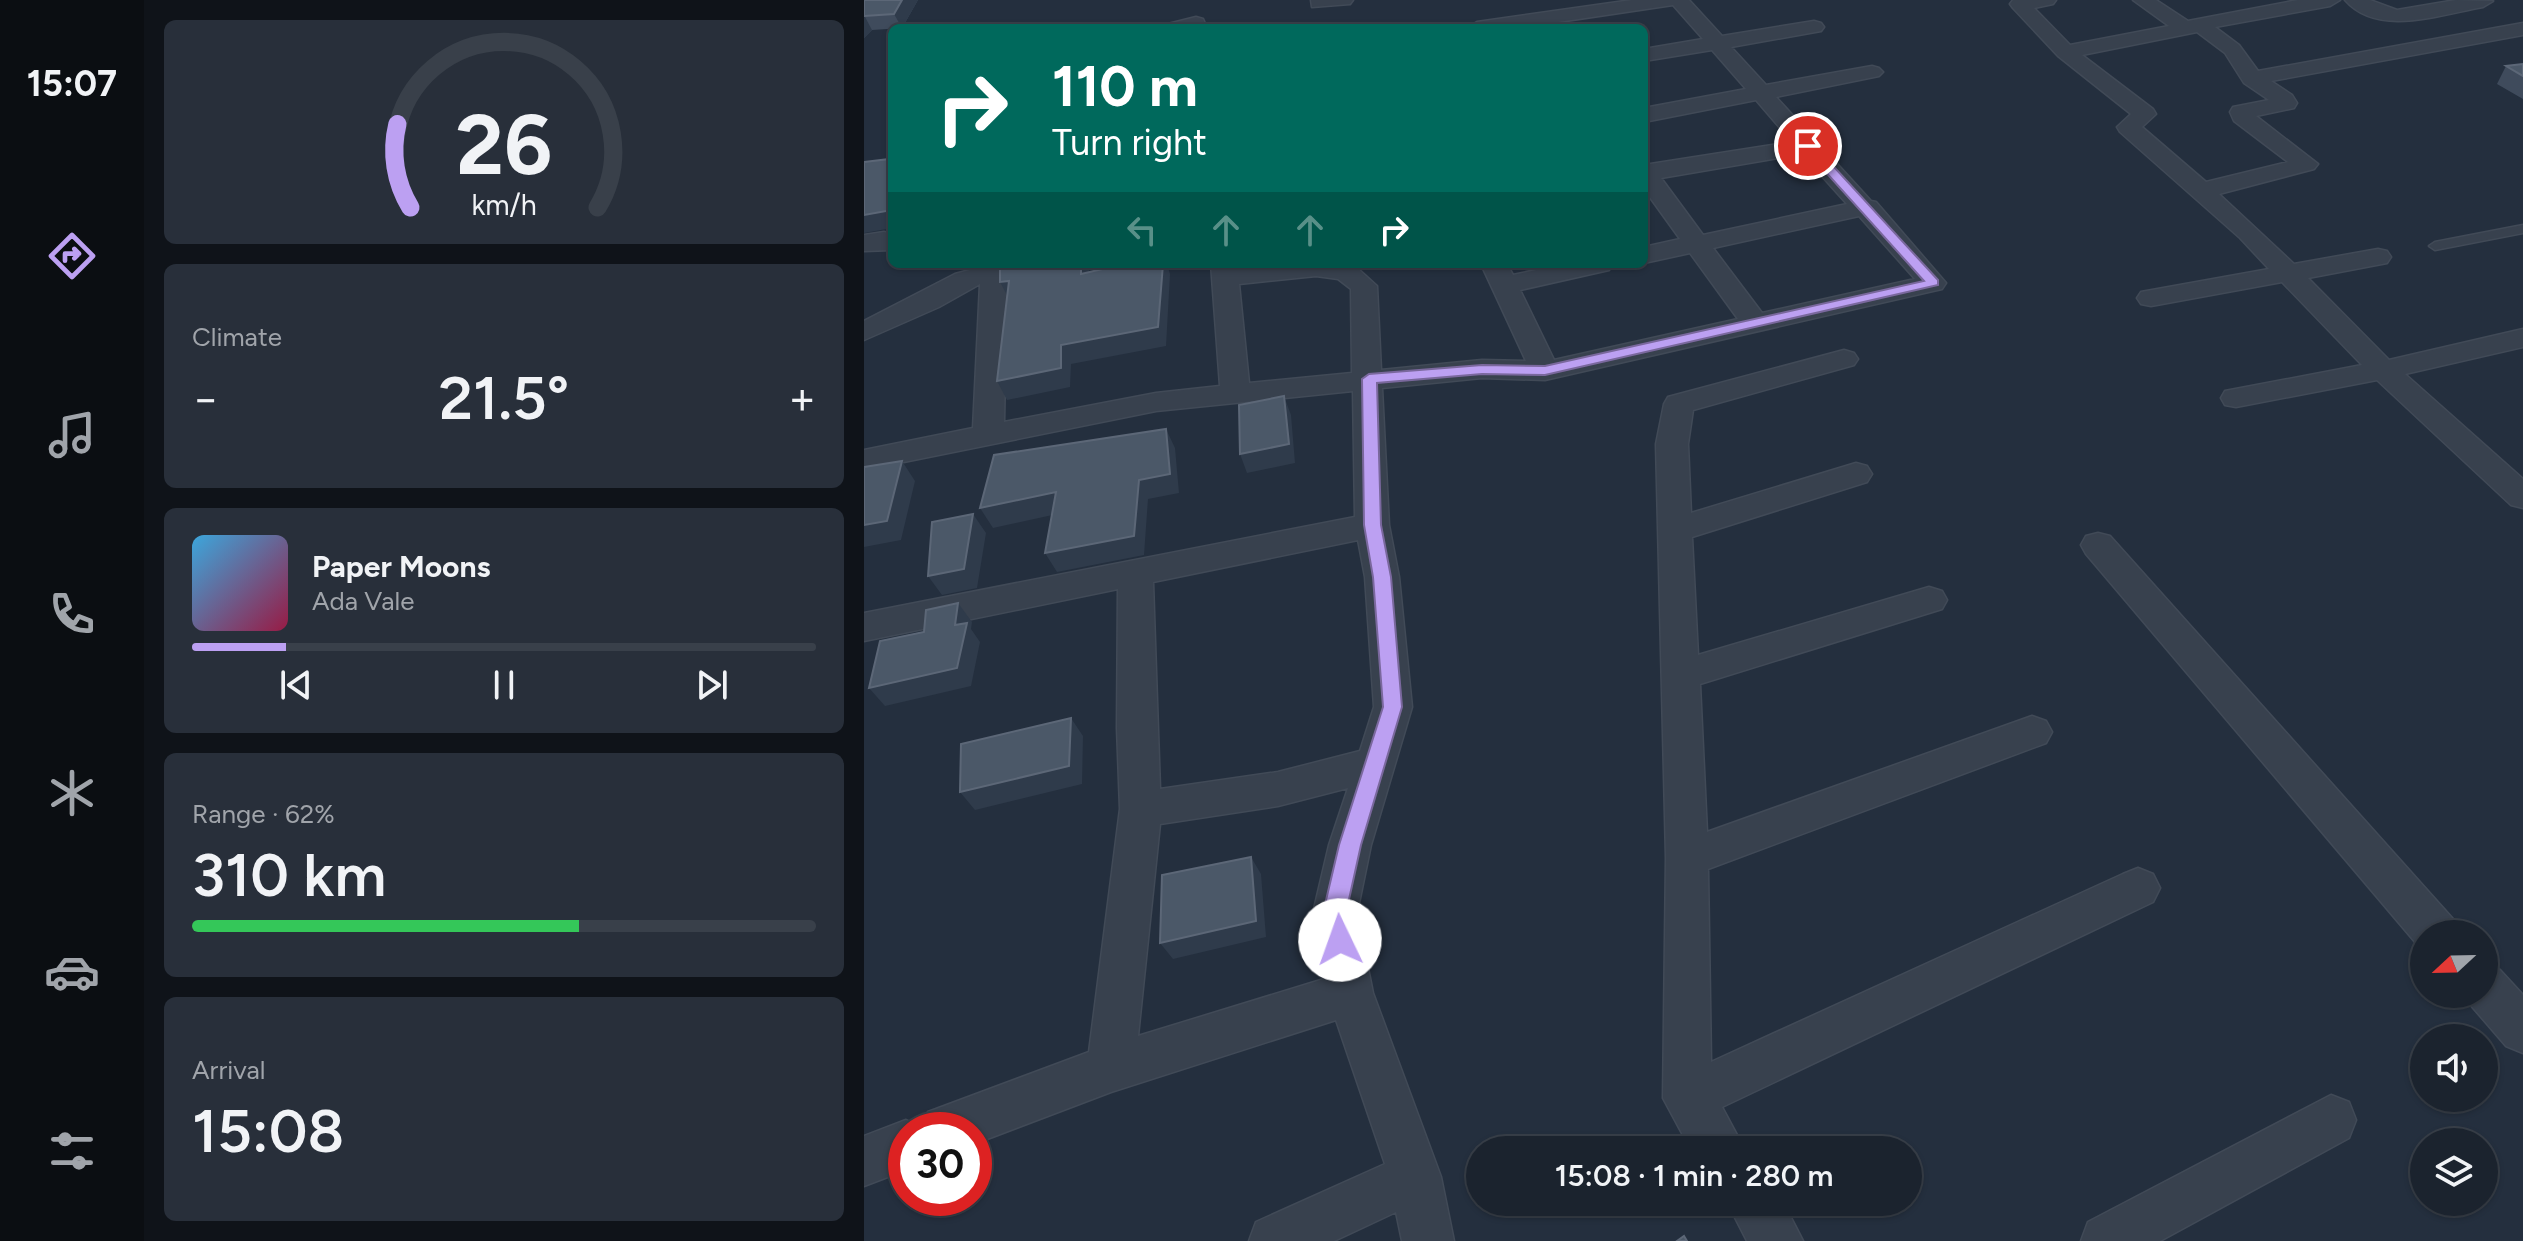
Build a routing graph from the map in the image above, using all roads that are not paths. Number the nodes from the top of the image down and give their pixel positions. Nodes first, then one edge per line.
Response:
1 (1194, 0) edge
2 (1343, 0) edge
3 (1672, 0) edge
4 (1679, 0) edge
5 (2046, 0) edge
6 (2143, 0) edge
7 (2330, 0) edge
8 (2355, 0) edge
9 (2018, 2) edge
10 (1319, 3) dead end
11 (2503, 9) edge
12 (1196, 24) edge
13 (1505, 24) edge
14 (2192, 26) junction
15 (1814, 27) dead end
16 (1720, 43) junction
17 (2065, 52) junction
18 (1648, 54) edge
19 (1872, 72) dead end
20 (2252, 78) junction
21 (1761, 92) junction
22 (1648, 114) edge
23 (1808, 146) junction
24 (1648, 172) edge
25 (1648, 178) edge
26 (2201, 191) junction
27 (1867, 207) junction
28 (2523, 229) edge
29 (888, 241) edge
30 (864, 243) edge
31 (1696, 243) junction
32 (2435, 246) dead end
33 (1648, 254) edge
34 (2378, 257) dead end
35 (993, 268) edge
36 (1560, 268) edge
37 (1225, 270) edge
38 (2287, 271) junction
39 (953, 272) edge
40 (1499, 274) edge
41 (2151, 298) dead end
42 (1754, 322) junction
43 (864, 332) edge
44 (2523, 338) edge
45 (1844, 359) dead end
46 (2383, 370) junction
47 (1545, 371) junction
48 (1369, 379) junction
49 (1235, 393) junction
50 (2236, 398) dead end
51 (988, 436) junction
52 (864, 460) edge
53 (1856, 474) dead end
54 (2523, 497) edge
55 (1372, 525) junction
56 (1675, 530) junction
57 (2098, 545) dead end
58 (1135, 572) junction
59 (1929, 600) dead end
60 (865, 631) edge
61 (1681, 675) junction
62 (2032, 732) dead end
63 (1376, 764) junction
64 (1141, 809) junction
65 (1687, 858) junction
66 (2138, 888) dead end
67 (2424, 920) edge
68 (1350, 993) junction
69 (2498, 1002) edge
70 (2523, 1030) edge
71 (1111, 1068) junction
72 (1687, 1098) junction
73 (992, 1113) edge
74 (2331, 1120) dead end
75 (1711, 1136) edge
76 (888, 1152) edge
77 (864, 1161) edge
78 (1415, 1177) junction
79 (1762, 1216) edge
80 (1275, 1241) edge
81 (1428, 1241) edge
82 (1777, 1241) edge
83 (2107, 1241) edge

1 - 12 street
2 - 10 street
3 - 13 street
4 - 16 street
5 - 9 street
6 - 14 street
7 - 14 street
8 - 11 street
9 - 17 street
11 - 20 street
14 - 17 street
14 - 20 street
15 - 16 street
16 - 18 street
16 - 21 street
17 - 26 street
19 - 21 street
20 - 26 street
21 - 22 street
21 - 23 street
23 - 24 street
23 - 27 street
25 - 31 street
26 - 38 street
27 - 31 street
27 - 42 street
28 - 32 lane
29 - 30 street
31 - 33 street
31 - 42 street
34 - 38 street
35 - 39 street
35 - 51 street
36 - 40 street
37 - 48 street
37 - 49 street
38 - 41 street
38 - 46 street
39 - 43 street
40 - 47 street
42 - 47 street
44 - 46 street
45 - 56 street
46 - 50 street
46 - 54 street
47 - 48 street
48 - 49 street
48 - 55 street
49 - 51 street
51 - 52 street
53 - 56 street
55 - 58 street
55 - 63 street
56 - 61 street
57 - 67 street
58 - 60 street
58 - 64 street
59 - 61 street
61 - 65 street
62 - 65 street
63 - 64 street
63 - 68 street
64 - 71 street
65 - 72 street
66 - 72 street
68 - 71 street
68 - 78 street
69 - 70 street
71 - 73 street
72 - 75 street
74 - 83 street
76 - 77 street
78 - 80 street
78 - 81 street
79 - 82 street

